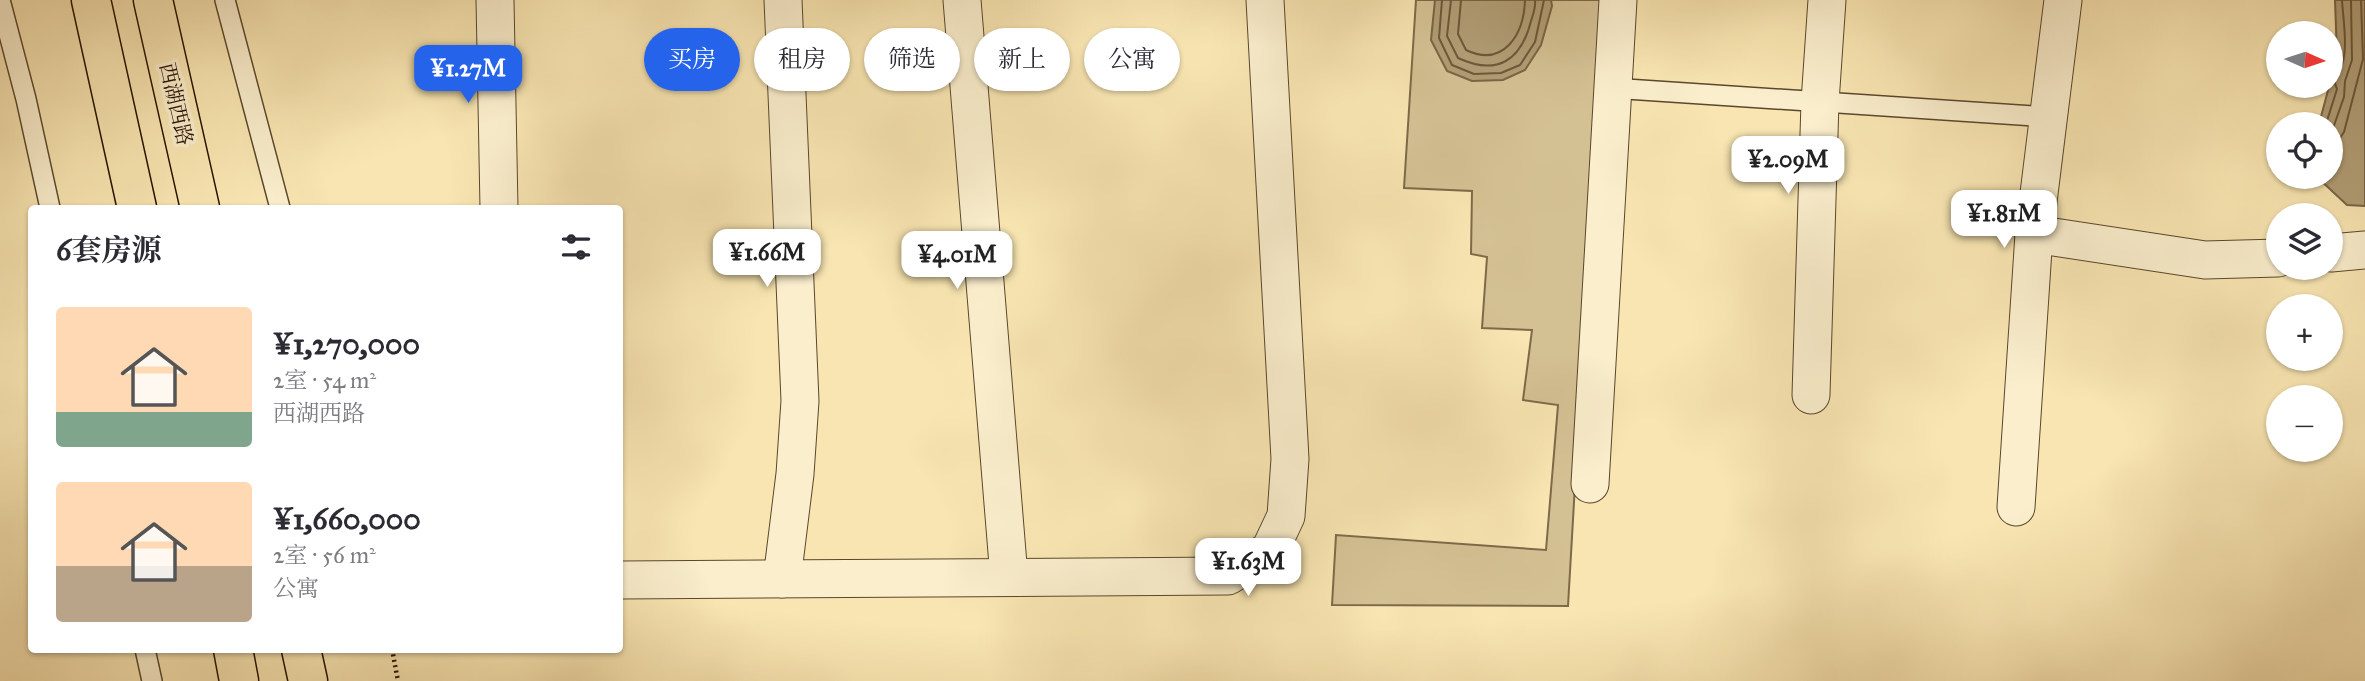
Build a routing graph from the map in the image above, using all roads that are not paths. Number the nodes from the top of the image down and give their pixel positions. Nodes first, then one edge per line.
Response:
1 (0, 0) edge
2 (91, 0) edge
3 (153, 0) edge
4 (225, 0) edge
5 (495, 0) edge
6 (783, 0) edge
7 (962, 0) edge
8 (1265, 0) edge
9 (1618, 0) edge
10 (1827, 0) edge
11 (2063, 0) edge
12 (1611, 88) junction
13 (1820, 102) junction
14 (2049, 117) junction
15 (49, 205) edge
16 (137, 205) edge
17 (199, 205) edge
18 (279, 205) edge
19 (499, 205) edge
20 (2034, 234) junction
21 (2365, 250) edge
22 (2343, 252) edge
23 (2266, 257) edge
24 (1811, 395) dead end
25 (1590, 484) dead end
26 (2016, 507) dead end
27 (1009, 577) junction
28 (782, 579) junction
29 (623, 580) edge
30 (146, 653) edge
31 (234, 653) edge
32 (302, 653) edge
33 (152, 681) edge
34 (239, 681) edge
35 (308, 681) edge

1 - 15 lane
2 - 16 main road
3 - 17 main road, 西湖西路
4 - 18 lane
5 - 19 street
6 - 28 street
7 - 27 street
8 - 27 street
9 - 12 street
10 - 13 street
11 - 14 street
12 - 13 lane
12 - 25 street
13 - 14 lane
13 - 24 street
14 - 20 street
20 - 23 street
20 - 26 street
21 - 22 street
27 - 28 street
28 - 29 street
30 - 33 lane
31 - 34 main road
32 - 35 main road

